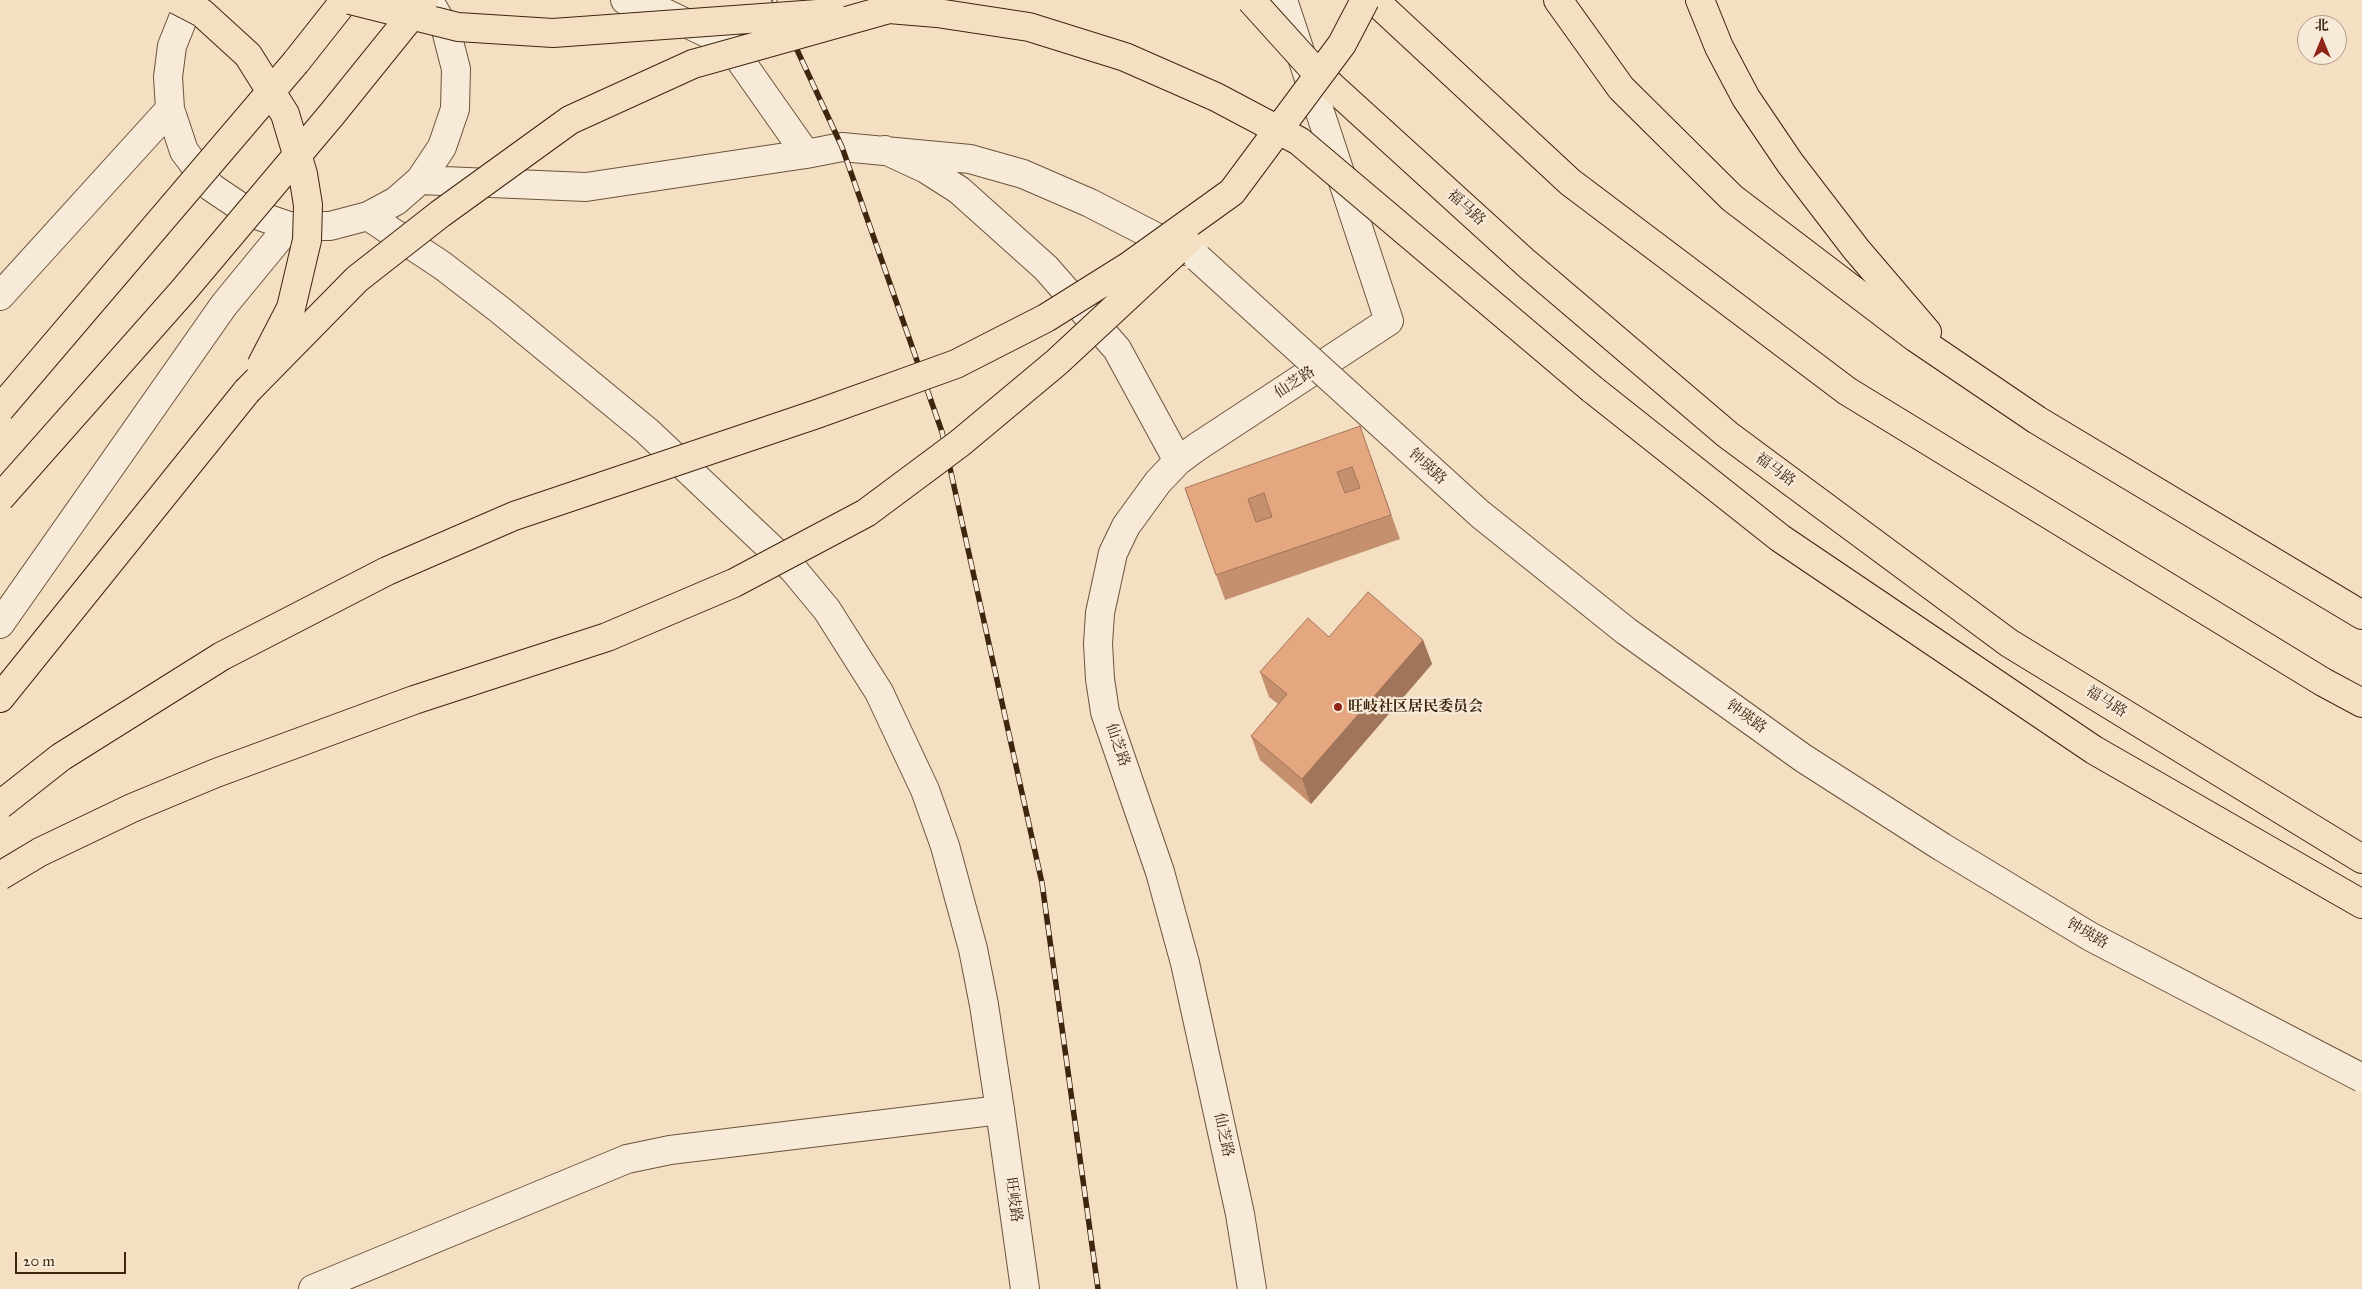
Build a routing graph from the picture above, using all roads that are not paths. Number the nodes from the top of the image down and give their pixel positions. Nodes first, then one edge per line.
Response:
1 (177, 0) edge
2 (195, 0) edge
3 (345, 0) edge
4 (350, 0) edge
5 (424, 0) edge
6 (429, 0) edge
7 (625, 0) edge
8 (1251, 0) edge
9 (1283, 0) edge
10 (1365, 0) edge
11 (1374, 0) edge
12 (1558, 0) edge
13 (1700, 0) edge
14 (889, 9) junction
15 (170, 110) junction
16 (885, 150) junction
17 (806, 154) junction
18 (420, 180) junction
19 (1232, 192) junction
20 (368, 216) junction
21 (290, 226) junction
22 (0, 296) edge
23 (247, 391) junction
24 (0, 409) edge
25 (2037, 420) junction
26 (1178, 461) junction
27 (0, 498) edge
28 (2362, 615) edge
29 (0, 624) edge
30 (0, 698) edge
31 (2362, 703) edge
32 (0, 805) edge
33 (2362, 859) edge
34 (0, 876) edge
35 (2362, 904) edge
36 (2362, 1078) edge
37 (1000, 1110) junction
38 (313, 1289) edge
39 (1025, 1289) edge
40 (1252, 1289) edge

1 - 23 main road, bridge
2 - 15 street
3 - 24 main road, bridge
4 - 14 main road, bridge
5 - 27 main road, bridge
6 - 18 street
7 - 17 street
8 - 33 main road, 福马路, bridge
9 - 26 street, 仙芝路
10 - 19 main road, bridge
11 - 31 main road
12 - 25 main road
13 - 25 main road
14 - 23 main road, bridge
14 - 35 main road, bridge
15 - 21 street
15 - 22 street
16 - 17 street, 钟瑛路
16 - 26 street
16 - 36 street, 钟瑛路, bridge
17 - 18 street, 钟瑛路
18 - 20 street
19 - 32 main road, bridge
19 - 34 main road, bridge
20 - 21 street
20 - 37 street, 旺岐路
21 - 29 street
23 - 30 main road
25 - 28 main road
26 - 40 street, 仙芝路
37 - 38 street
37 - 39 street, 旺岐路

